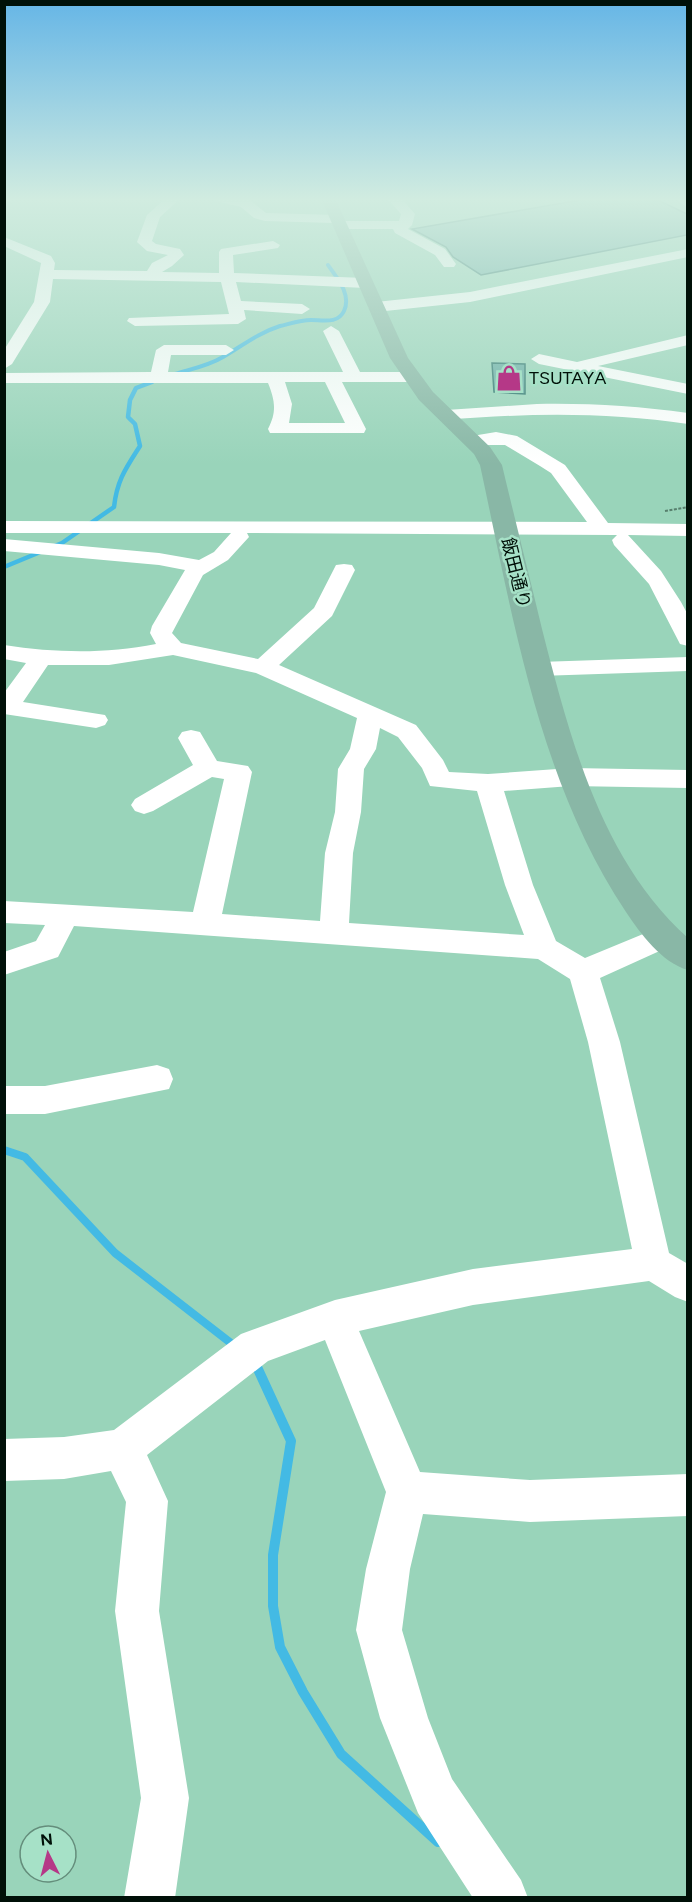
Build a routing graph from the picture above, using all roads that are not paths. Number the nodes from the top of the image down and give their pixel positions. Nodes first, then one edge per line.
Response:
1 (44, 287) edge
2 (229, 287) edge
3 (367, 287) edge
4 (521, 287) edge
5 (234, 305) junction
6 (376, 307) junction
7 (302, 309) dead end
8 (135, 321) dead end
9 (331, 331) dead end
10 (687, 340) edge
11 (226, 350) dead end
12 (539, 359) dead end
13 (4, 364) edge
14 (657, 365) dead end
15 (575, 366) junction
16 (617, 375) junction
17 (410, 376) junction
18 (354, 377) junction
19 (4, 378) edge
20 (158, 378) junction
21 (275, 378) junction
22 (331, 378) junction
23 (687, 389) edge
24 (446, 415) junction
25 (687, 419) edge
26 (473, 441) junction
27 (4, 527) edge
28 (603, 528) junction
29 (687, 530) edge
30 (506, 533) junction
31 (4, 536) edge
32 (239, 537) junction
33 (622, 540) junction
34 (687, 540) edge
35 (4, 545) edge
36 (204, 567) junction
37 (344, 570) dead end
38 (687, 639) edge
39 (173, 648) junction
40 (4, 652) edge
41 (41, 659) junction
42 (687, 664) edge
43 (263, 667) junction
44 (539, 669) junction
45 (370, 715) junction
46 (96, 720) dead end
47 (191, 738) dead end
48 (208, 768) junction
49 (571, 777) junction
50 (687, 779) edge
51 (488, 783) junction
52 (144, 806) dead end
53 (4, 912) edge
54 (66, 914) junction
55 (205, 924) junction
56 (334, 933) junction
57 (665, 936) junction
58 (544, 948) junction
59 (687, 958) edge
60 (4, 964) edge
61 (583, 972) junction
62 (157, 1080) dead end
63 (4, 1100) edge
64 (653, 1263) junction
65 (687, 1285) edge
66 (334, 1318) junction
67 (122, 1449) junction
68 (4, 1460) edge
69 (406, 1492) junction
70 (687, 1495) edge
71 (149, 1898) edge
72 (502, 1898) edge

1 - 13 street
2 - 5 street
3 - 6 main road, 飯田通り
4 - 6 street
5 - 7 street
5 - 8 street
6 - 17 main road, 飯田通り
9 - 18 street
10 - 15 street
11 - 20 street
12 - 15 street
14 - 16 street
15 - 16 street
16 - 23 street
17 - 18 street
17 - 24 main road, 飯田通り
18 - 22 street
19 - 20 street
20 - 21 street
21 - 22 street
21 - 22 street
24 - 25 street
24 - 26 main road, 飯田通り
26 - 28 street
26 - 30 main road, 飯田通り
27 - 30 street
28 - 29 street
28 - 30 street
30 - 32 street
30 - 33 street
30 - 44 main road, 飯田通り
31 - 32 street
32 - 36 street
33 - 34 street
33 - 38 street
35 - 36 street
36 - 39 street
37 - 43 street
39 - 41 street
39 - 43 street
40 - 41 street
41 - 46 street
42 - 44 street
43 - 45 street
44 - 49 main road, 飯田通り
45 - 51 street
45 - 56 street
47 - 48 street
48 - 52 street
48 - 55 street
49 - 50 street
49 - 51 street
49 - 57 main road, 飯田通り
51 - 58 street
53 - 54 street
54 - 55 street
54 - 60 street
55 - 56 street
56 - 58 street
57 - 59 main road, 飯田通り
57 - 61 street
58 - 61 street
61 - 64 street
62 - 63 street
64 - 65 street
64 - 66 street
66 - 67 street
66 - 69 street
67 - 68 street
67 - 71 street
69 - 70 street
69 - 72 street

